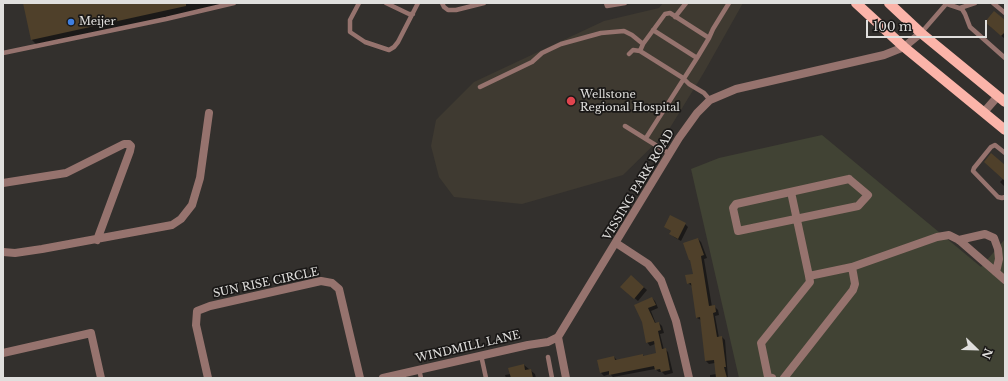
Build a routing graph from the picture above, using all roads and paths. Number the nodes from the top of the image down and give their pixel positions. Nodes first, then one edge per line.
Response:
1 (234, 3) edge
2 (359, 3) edge
3 (386, 3) edge
4 (418, 3) edge
5 (442, 3) edge
6 (484, 3) edge
7 (606, 3) edge
8 (625, 3) edge
9 (686, 3) edge
10 (729, 3) edge
11 (856, 3) edge
12 (889, 3) edge
13 (975, 3) edge
14 (993, 3) edge
15 (947, 4) edge
16 (960, 8) junction
17 (1005, 13) edge
18 (413, 14) junction
19 (676, 17) junction
20 (653, 30) junction
21 (921, 33) junction
22 (709, 38) junction
23 (643, 44) junction
24 (904, 47) junction
25 (640, 51) junction
26 (3, 53) edge
27 (629, 54) dead end
28 (697, 58) junction
29 (1005, 58) edge
30 (683, 78) junction
31 (480, 87) dead end
32 (1001, 99) edge
33 (710, 100) junction
34 (984, 112) junction
35 (209, 113) dead end
36 (625, 126) dead end
37 (1005, 130) edge
38 (646, 138) junction
39 (1005, 153) edge
40 (670, 154) junction
41 (3, 183) edge
42 (791, 192) junction
43 (1005, 197) edge
44 (796, 219) junction
45 (97, 240) junction
46 (958, 240) junction
47 (616, 243) junction
48 (3, 252) edge
49 (852, 267) junction
50 (996, 272) junction
51 (809, 276) junction
52 (1005, 280) edge
53 (558, 338) junction
54 (3, 353) edge
55 (481, 355) junction
56 (548, 357) dead end
57 (419, 369) junction
58 (101, 378) edge
59 (208, 378) edge
60 (360, 378) edge
61 (383, 378) edge
62 (421, 378) edge
63 (486, 378) edge
64 (552, 378) edge
65 (566, 378) edge
66 (689, 378) edge
67 (772, 378) edge
68 (784, 378) edge

1 - 26 lane
2 - 18 lane
3 - 18 lane
4 - 18 lane
5 - 6 lane
7 - 8 lane
9 - 19 lane
10 - 22 lane
11 - 24 main road
12 - 21 main road
13 - 16 lane
14 - 17 lane
15 - 16 lane
15 - 21 lane
16 - 29 lane
19 - 20 lane
19 - 22 lane
20 - 23 lane
20 - 28 lane
21 - 24 street, VISSING PARK ROAD
21 - 32 main road
22 - 28 lane
23 - 25 lane
23 - 31 lane
24 - 33 street, VISSING PARK ROAD
24 - 34 main road
25 - 27 lane
25 - 30 lane
28 - 30 lane
30 - 33 lane
30 - 38 lane
32 - 34 street
33 - 40 street, VISSING PARK ROAD
34 - 37 main road
35 - 45 street
36 - 38 lane
38 - 40 lane
39 - 43 lane
40 - 47 street, VISSING PARK ROAD
41 - 45 street
42 - 44 street
42 - 44 street
42 - 44 street
44 - 51 street
45 - 48 street
46 - 49 street
46 - 50 street
46 - 50 street
47 - 53 street, VISSING PARK ROAD
47 - 66 street
49 - 51 street
49 - 68 street
50 - 52 street
51 - 67 street
53 - 55 street, WINDMILL LANE
53 - 65 street
54 - 58 street
55 - 57 street, WINDMILL LANE
55 - 63 lane
56 - 64 lane
57 - 61 street, WINDMILL LANE
57 - 62 lane
59 - 60 street, SUN RISE CIRCLE

